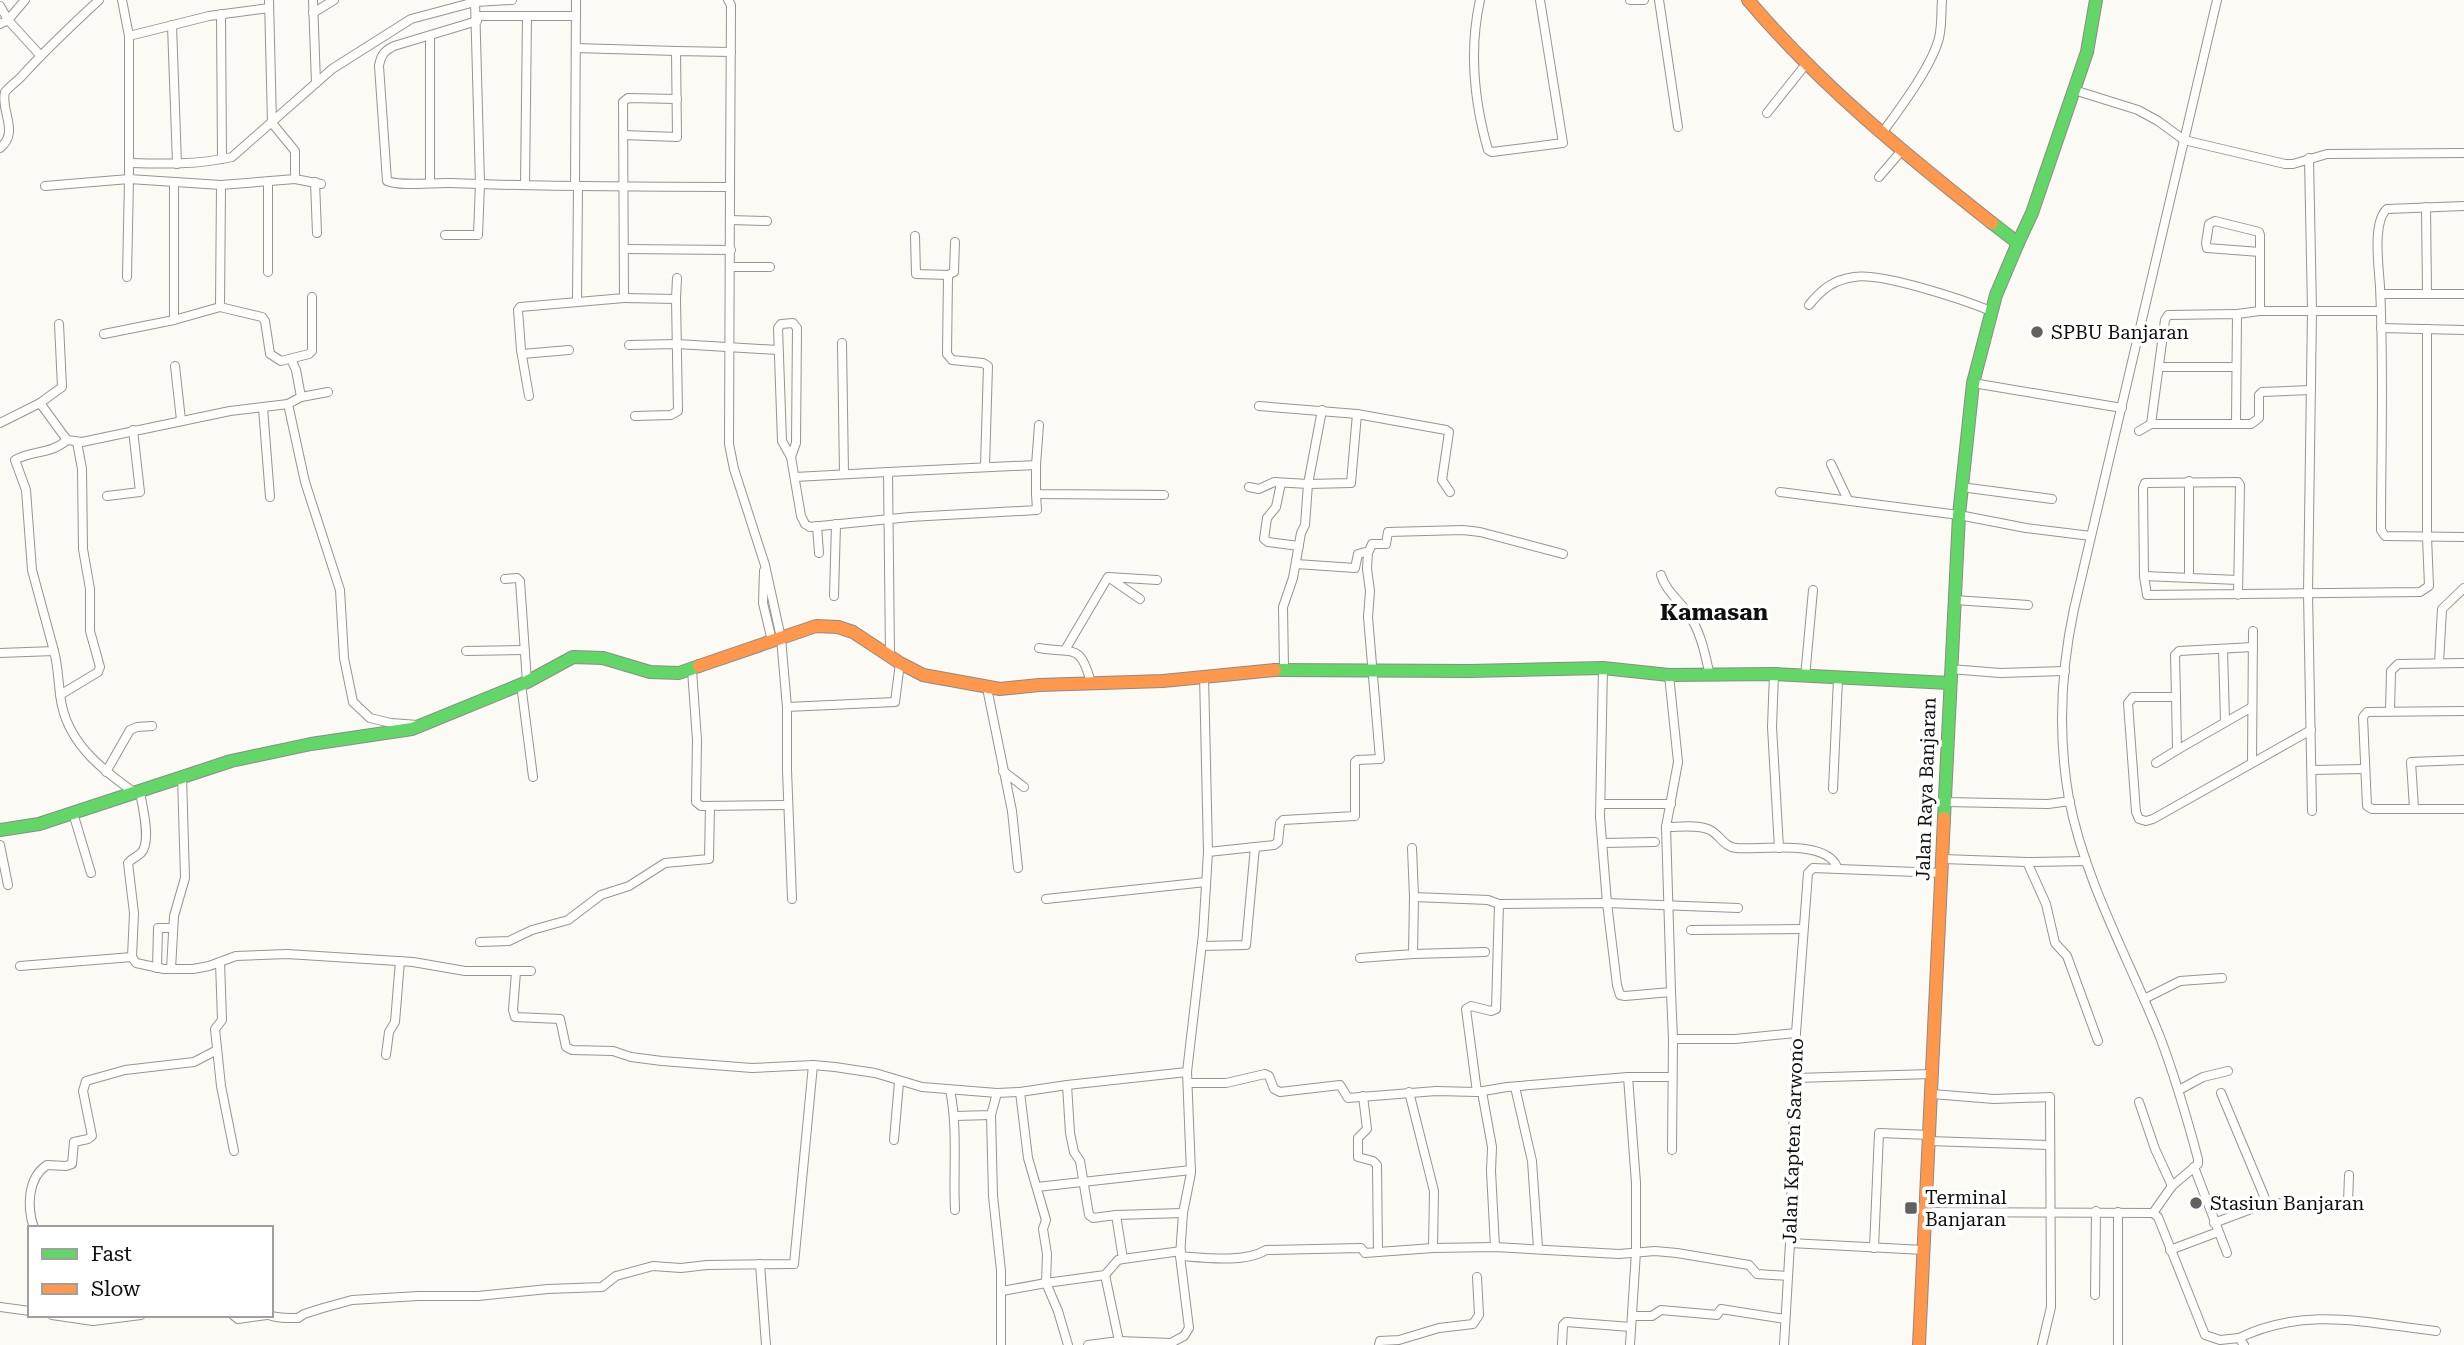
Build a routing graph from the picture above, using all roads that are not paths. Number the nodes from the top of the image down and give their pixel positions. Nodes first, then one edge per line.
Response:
1 (25, 0) edge
2 (99, 0) edge
3 (122, 0) edge
4 (313, 0) edge
5 (334, 0) edge
6 (512, 0) edge
7 (576, 0) edge
8 (728, 0) edge
9 (1480, 0) edge
10 (1540, 0) edge
11 (1630, 0) edge
12 (1644, 0) edge
13 (1659, 0) edge
14 (1748, 0) edge
15 (1942, 0) edge
16 (2096, 0) edge
17 (2217, 0) edge
18 (479, 1) edge
19 (269, 4) edge
20 (0, 6) edge
21 (313, 13) junction
22 (221, 14) junction
23 (527, 16) junction
24 (576, 16) junction
25 (477, 18) junction
26 (4, 22) edge
27 (172, 25) junction
28 (129, 36) junction
29 (430, 36) junction
30 (576, 48) junction
31 (676, 51) junction
32 (731, 52) junction
33 (40, 55) junction
34 (1806, 64) junction
35 (317, 83) junction
36 (2074, 90) junction
37 (677, 99) junction
38 (1767, 113) dead end
39 (272, 123) junction
40 (1678, 127) dead end
41 (1883, 132) junction
42 (623, 135) junction
43 (2185, 140) junction
44 (0, 148) edge
45 (1903, 149) junction
46 (2464, 153) edge
47 (2309, 158) junction
48 (222, 159) junction
49 (129, 163) junction
50 (177, 164) junction
51 (1880, 177) dead end
52 (129, 179) junction
53 (295, 179) junction
54 (174, 182) junction
55 (268, 182) junction
56 (430, 182) junction
57 (480, 184) junction
58 (221, 185) junction
59 (525, 185) junction
60 (45, 186) dead end
61 (576, 186) junction
62 (623, 187) junction
63 (730, 187) junction
64 (2464, 206) edge
65 (2426, 207) junction
66 (730, 220) junction
67 (767, 221) dead end
68 (317, 233) dead end
69 (445, 235) dead end
70 (915, 236) dead end
71 (955, 242) dead end
72 (2018, 243) junction
73 (625, 249) junction
74 (731, 250) junction
75 (2260, 252) junction
76 (731, 267) junction
77 (770, 267) dead end
78 (268, 272) dead end
79 (948, 275) junction
80 (127, 276) dead end
81 (677, 278) dead end
82 (2427, 293) junction
83 (2381, 294) junction
84 (2464, 295) edge
85 (312, 297) dead end
86 (624, 298) junction
87 (676, 299) junction
88 (577, 302) junction
89 (1809, 305) dead end
90 (220, 307) junction
91 (2312, 310) junction
92 (1991, 311) junction
93 (2260, 311) junction
94 (2380, 311) junction
95 (2236, 313) junction
96 (174, 320) junction
97 (59, 324) dead end
98 (2381, 328) junction
99 (2427, 329) junction
100 (2464, 330) edge
101 (104, 334) dead end
102 (842, 343) dead end
103 (677, 344) junction
104 (629, 345) dead end
105 (731, 348) junction
106 (569, 350) dead end
107 (778, 350) junction
108 (522, 354) junction
109 (291, 359) junction
110 (175, 366) dead end
111 (2160, 368) junction
112 (2236, 368) junction
113 (1973, 383) junction
114 (2311, 390) junction
115 (328, 393) dead end
116 (529, 396) dead end
117 (301, 397) junction
118 (40, 403) junction
119 (288, 404) junction
120 (1259, 406) dead end
121 (263, 408) junction
122 (2122, 408) junction
123 (1322, 410) junction
124 (1357, 414) junction
125 (635, 416) dead end
126 (181, 419) junction
127 (0, 423) edge
128 (2151, 424) junction
129 (2236, 424) junction
130 (1039, 425) dead end
131 (133, 430) junction
132 (2139, 431) dead end
133 (67, 440) junction
134 (77, 442) junction
135 (791, 457) junction
136 (1831, 464) dead end
137 (1036, 465) junction
138 (985, 466) junction
139 (888, 472) junction
140 (844, 474) junction
141 (795, 477) junction
142 (2189, 481) junction
143 (1281, 483) junction
144 (1308, 484) junction
145 (1961, 487) junction
146 (1249, 488) dead end
147 (1450, 492) dead end
148 (1780, 492) dead end
149 (1036, 495) junction
150 (1164, 495) dead end
151 (107, 496) dead end
152 (270, 497) dead end
153 (2052, 499) dead end
154 (1848, 500) junction
155 (1959, 515) junction
156 (889, 519) junction
157 (836, 524) junction
158 (817, 526) junction
159 (2091, 536) junction
160 (2427, 537) junction
161 (2464, 537) edge
162 (1299, 547) junction
163 (1368, 552) junction
164 (819, 554) dead end
165 (1563, 554) dead end
166 (1296, 564) junction
167 (765, 565) junction
168 (1661, 575) dead end
169 (2144, 576) junction
170 (1108, 578) junction
171 (2189, 578) junction
172 (505, 579) dead end
173 (1157, 580) dead end
174 (2238, 580) junction
175 (2464, 588) edge
176 (1813, 590) dead end
177 (2308, 593) junction
178 (2238, 595) junction
179 (834, 596) dead end
180 (1140, 599) dead end
181 (1955, 600) junction
182 (2028, 605) dead end
183 (775, 630) junction
184 (2253, 631) dead end
185 (2253, 647) junction
186 (1039, 648) dead end
187 (2223, 649) junction
188 (1065, 650) junction
189 (54, 651) junction
190 (466, 651) dead end
191 (524, 652) junction
192 (0, 653) edge
193 (895, 660) junction
194 (2439, 663) junction
195 (2464, 663) edge
196 (1603, 668) junction
197 (1950, 669) junction
198 (692, 670) junction
199 (1284, 670) junction
200 (1374, 671) junction
201 (2065, 671) junction
202 (1774, 674) junction
203 (1204, 675) junction
204 (1669, 675) junction
205 (1710, 676) junction
206 (1805, 677) junction
207 (1838, 679) junction
208 (524, 683) junction
209 (1091, 683) junction
210 (1949, 683) junction
211 (987, 688) junction
212 (60, 695) junction
213 (2176, 697) junction
214 (787, 707) junction
215 (2252, 707) junction
216 (2390, 711) junction
217 (2464, 711) edge
218 (2225, 722) junction
219 (420, 725) junction
220 (152, 726) dead end
221 (2311, 738) junction
222 (2177, 750) junction
223 (2464, 760) edge
224 (2252, 762) junction
225 (2156, 763) dead end
226 (102, 769) junction
227 (2364, 769) junction
228 (2312, 770) junction
229 (1003, 771) junction
230 (182, 776) junction
231 (533, 777) dead end
232 (1024, 787) dead end
233 (1833, 789) dead end
234 (138, 792) junction
235 (2070, 801) junction
236 (1945, 802) junction
237 (1601, 804) junction
238 (1671, 804) junction
239 (788, 805) junction
240 (710, 806) junction
241 (2414, 808) junction
242 (2464, 809) edge
243 (2312, 811) dead end
244 (73, 813) junction
245 (0, 823) edge
246 (1666, 827) junction
247 (15, 828) junction
248 (0, 830) edge
249 (1655, 842) dead end
250 (1603, 843) junction
251 (0, 845) edge
252 (1255, 847) junction
253 (1412, 848) dead end
254 (1779, 848) junction
255 (1208, 852) junction
256 (1835, 863) junction
257 (2088, 865) junction
258 (1942, 866) junction
259 (2029, 866) junction
260 (1018, 868) dead end
261 (91, 873) dead end
262 (1206, 882) junction
263 (8, 886) dead end
264 (1413, 897) junction
265 (792, 898) dead end
266 (1046, 899) dead end
267 (1607, 903) junction
268 (1499, 904) junction
269 (1670, 906) junction
270 (1738, 908) dead end
271 (173, 928) junction
272 (1691, 930) dead end
273 (1803, 933) junction
274 (480, 942) dead end
275 (1202, 946) junction
276 (1485, 951) dead end
277 (1413, 954) junction
278 (132, 957) junction
279 (1360, 958) dead end
280 (400, 961) junction
281 (220, 962) junction
282 (19, 966) dead end
283 (157, 968) junction
284 (171, 970) junction
285 (531, 971) dead end
286 (516, 972) junction
287 (2222, 978) dead end
288 (1671, 992) junction
289 (2144, 999) junction
290 (1796, 1033) junction
291 (1673, 1039) junction
292 (2098, 1041) dead end
293 (217, 1050) junction
294 (386, 1055) dead end
295 (813, 1065) junction
296 (2228, 1071) dead end
297 (1187, 1072) junction
298 (1932, 1074) junction
299 (1628, 1077) junction
300 (1672, 1077) junction
301 (1795, 1077) junction
302 (899, 1082) junction
303 (1188, 1083) junction
304 (1066, 1085) junction
305 (1514, 1087) junction
306 (950, 1090) junction
307 (2179, 1090) junction
308 (1409, 1092) junction
309 (1480, 1092) junction
310 (997, 1093) junction
311 (1020, 1093) junction
312 (2221, 1093) dead end
313 (1932, 1094) junction
314 (1363, 1096) junction
315 (2139, 1102) dead end
316 (991, 1115) junction
317 (955, 1116) junction
318 (1930, 1138) junction
319 (894, 1140) dead end
320 (2049, 1145) junction
321 (1672, 1150) dead end
322 (234, 1151) dead end
323 (2194, 1167) junction
324 (1191, 1170) junction
325 (2349, 1175) dead end
326 (1083, 1181) junction
327 (1037, 1186) junction
328 (2172, 1186) junction
329 (2267, 1203) junction
330 (955, 1210) dead end
331 (2050, 1211) junction
332 (1926, 1212) junction
333 (2096, 1212) junction
334 (2118, 1212) junction
335 (1183, 1213) junction
336 (2153, 1213) junction
337 (1116, 1214) junction
338 (2214, 1223) junction
339 (34, 1226) edge
340 (2218, 1232) junction
341 (1790, 1243) junction
342 (1495, 1247) junction
343 (1433, 1248) junction
344 (1538, 1248) junction
345 (1874, 1248) junction
346 (1924, 1250) junction
347 (2170, 1250) junction
348 (1378, 1252) junction
349 (1636, 1252) junction
350 (2227, 1253) dead end
351 (1181, 1254) junction
352 (1123, 1259) junction
353 (760, 1264) junction
354 (1105, 1275) junction
355 (1788, 1276) junction
356 (1477, 1277) dead end
357 (1046, 1283) junction
358 (1002, 1291) junction
359 (2095, 1295) dead end
360 (0, 1307) edge
361 (28, 1311) edge
362 (273, 1316) edge
363 (1632, 1316) junction
364 (63, 1317) edge
365 (125, 1317) edge
366 (236, 1317) edge
367 (253, 1317) edge
368 (1786, 1319) junction
369 (1631, 1327) junction
370 (2436, 1331) dead end
371 (1119, 1340) junction
372 (2241, 1341) edge
373 (2211, 1342) edge
374 (766, 1345) edge
375 (1001, 1345) edge
376 (1068, 1345) edge
377 (1088, 1345) edge
378 (1379, 1345) edge
379 (1562, 1345) edge
380 (1630, 1345) edge
381 (1784, 1345) edge
382 (1919, 1345) edge
383 (2042, 1345) edge
384 (2118, 1345) edge

1 - 26 street
2 - 33 street
3 - 28 street
4 - 21 street
5 - 21 street
6 - 18 street
7 - 24 street
8 - 32 street
9 - 10 street
11 - 12 street
13 - 40 street
14 - 34 street
15 - 41 street
16 - 36 street, Jalan Raya Banjaran
17 - 43 street
18 - 25 street
18 - 35 street
19 - 22 street
19 - 39 street
20 - 26 street
21 - 35 street
22 - 27 street
22 - 48 street
23 - 24 street
23 - 25 street
23 - 59 street
24 - 30 street
25 - 29 street
25 - 57 street
26 - 33 street
27 - 28 street
27 - 50 street
28 - 49 street
29 - 56 street
29 - 56 street
30 - 31 street
30 - 61 street
31 - 32 street
31 - 37 street
32 - 63 street
33 - 44 street
34 - 38 street
34 - 41 street
35 - 39 street
36 - 43 street
36 - 72 street, Jalan Raya Banjaran
37 - 42 street
37 - 42 street
39 - 48 street
39 - 53 street
41 - 45 street
42 - 62 street
43 - 47 street
43 - 122 street
45 - 51 street
45 - 72 street
46 - 47 street
47 - 91 street
48 - 50 street
49 - 50 street
49 - 52 street
52 - 54 street
52 - 60 street
52 - 80 street
53 - 55 street
53 - 68 street
54 - 58 street
54 - 96 street
55 - 58 street
55 - 78 street
56 - 57 street
57 - 59 street
57 - 69 street
58 - 90 street
59 - 61 street
61 - 62 street
61 - 88 street
62 - 63 street
62 - 73 street
63 - 66 street
64 - 65 street
65 - 82 street
65 - 83 street
66 - 67 street
66 - 74 street
70 - 79 street
71 - 79 street
72 - 92 street, Jalan Raya Banjaran
73 - 74 street
73 - 86 street
74 - 76 street
75 - 75 street
75 - 93 street
76 - 77 street
76 - 105 street
79 - 138 street
81 - 87 street
82 - 83 street
82 - 84 street
83 - 94 street
85 - 109 street
86 - 87 street
86 - 88 street
87 - 103 street
88 - 108 street
89 - 92 street
90 - 96 street
90 - 109 street
91 - 93 street
91 - 94 street
91 - 114 street
92 - 113 street, Jalan Raya Banjaran
93 - 95 street
94 - 98 street
95 - 111 street
95 - 112 street
96 - 101 street
97 - 118 street
98 - 99 street
98 - 160 street
99 - 100 street
99 - 160 street
102 - 140 street
103 - 104 street
103 - 105 street
103 - 125 street
105 - 107 street
105 - 167 street
106 - 108 street
107 - 135 street
107 - 135 street
108 - 116 street
109 - 117 street
110 - 126 street
111 - 112 street
111 - 128 street
112 - 129 street
113 - 122 street
113 - 145 street, Jalan Raya Banjaran
114 - 129 street
114 - 177 street
115 - 117 street
117 - 119 street
118 - 127 street
118 - 133 street
119 - 121 street
119 - 219 street
120 - 123 street
121 - 126 street
121 - 152 street
122 - 159 street
123 - 124 street
123 - 144 street
124 - 144 street
124 - 147 street
126 - 131 street
128 - 129 street
128 - 132 street
130 - 137 street
131 - 134 street
131 - 151 street
133 - 134 street
133 - 189 street
134 - 212 street
135 - 141 street
136 - 154 street
137 - 138 street
137 - 149 street
138 - 139 street
139 - 140 street
139 - 156 street
140 - 141 street
141 - 158 street
142 - 169 street
142 - 171 street
142 - 174 street
143 - 144 street
143 - 146 street
143 - 162 street
144 - 162 street
145 - 153 street
145 - 155 street, Jalan Raya Banjaran
148 - 154 street
149 - 150 street
149 - 156 street
154 - 155 street
155 - 159 street
155 - 181 street, Jalan Raya Banjaran
156 - 157 street
156 - 193 street
157 - 158 street
157 - 179 street
158 - 164 street
159 - 201 street
160 - 161 street
160 - 177 street
162 - 166 street
163 - 165 street
163 - 166 street
163 - 200 street
166 - 199 street
167 - 183 street
167 - 183 street
168 - 205 street
169 - 171 street
169 - 178 street
170 - 173 street
170 - 180 street
170 - 188 street
171 - 174 street
172 - 191 street
174 - 178 street
175 - 194 street
176 - 206 street
177 - 178 street
177 - 221 street
181 - 182 street
181 - 197 street, Jalan Raya Banjaran
183 - 193 street
183 - 198 street
183 - 214 street
184 - 185 street
185 - 187 street
185 - 215 street
186 - 188 street
187 - 213 street
187 - 218 street
188 - 209 street
189 - 192 street
189 - 212 street
190 - 191 street
191 - 208 street
193 - 211 street
193 - 214 street
194 - 195 street
194 - 216 street
196 - 200 street
196 - 204 street
196 - 237 street
197 - 201 street
197 - 210 street, Jalan Raya Banjaran
198 - 208 street
198 - 240 street
199 - 200 street
199 - 203 street
200 - 252 street
201 - 235 street
202 - 205 street
202 - 206 street
202 - 254 street
203 - 209 street
203 - 255 street
204 - 205 street
204 - 238 street
206 - 207 street
207 - 210 street
207 - 233 street
208 - 219 street
208 - 231 street
209 - 211 street
210 - 236 street, Jalan Raya Banjaran
211 - 229 street
212 - 226 street
213 - 222 street
213 - 224 street
214 - 239 street
215 - 218 street
215 - 224 street
216 - 217 street
216 - 227 street
218 - 222 street
219 - 230 street
220 - 226 street
221 - 224 street
221 - 228 street
222 - 225 street
223 - 241 street
226 - 234 street
227 - 228 street
227 - 241 street
228 - 243 street
229 - 232 street
229 - 260 street
230 - 234 street
230 - 271 street
234 - 244 street
234 - 278 street
235 - 236 street
235 - 257 street
236 - 258 street, Jalan Raya Banjaran
237 - 238 street
237 - 250 street
238 - 246 street
239 - 240 street
239 - 265 street
240 - 274 street
241 - 242 street
244 - 247 street
244 - 261 street
245 - 247 street
246 - 254 street
246 - 269 street
247 - 248 street
249 - 250 street
250 - 267 street
251 - 263 street
252 - 255 street
252 - 275 street
253 - 264 street
254 - 256 street
255 - 262 street
256 - 258 street
256 - 273 street, Jalan Kapten Sarwono
257 - 259 street
257 - 289 street
258 - 259 street
258 - 298 street, Jalan Raya Banjaran
259 - 292 street
262 - 266 street
262 - 275 street
264 - 268 street
264 - 277 street
267 - 268 street
267 - 269 street
267 - 288 street
268 - 309 street
269 - 270 street
269 - 288 street
271 - 283 street
271 - 284 street
272 - 273 street
273 - 290 street, Jalan Kapten Sarwono
275 - 297 street
276 - 277 street
277 - 279 street
278 - 282 street
278 - 283 street
280 - 281 street
280 - 286 street
280 - 294 street
281 - 284 street
281 - 293 street
283 - 284 street
285 - 286 street
286 - 295 street
287 - 289 street
288 - 291 street
289 - 307 street
290 - 291 street
290 - 301 street, Jalan Kapten Sarwono
291 - 300 street
293 - 322 street
293 - 339 street
295 - 302 street
295 - 353 street
296 - 307 street
297 - 303 street
297 - 304 street
298 - 301 street
298 - 313 street, Jalan Raya Banjaran
299 - 300 street
299 - 305 street
299 - 349 street
300 - 321 street
301 - 341 street, Jalan Kapten Sarwono
302 - 306 street
302 - 319 street
303 - 314 street
303 - 324 street
304 - 311 street
304 - 326 street
305 - 309 street
305 - 344 street
306 - 310 street
306 - 317 street
307 - 323 street
308 - 309 street
308 - 314 street
308 - 343 street
309 - 342 street
310 - 311 street
310 - 316 street
311 - 327 street
312 - 329 street
313 - 318 street, Jalan Raya Banjaran
313 - 320 street
314 - 348 street
315 - 328 street
316 - 317 street
316 - 358 street
317 - 330 street
318 - 320 street
318 - 332 street, Jalan Raya Banjaran
318 - 345 street
320 - 331 street
323 - 328 street
323 - 338 street
324 - 326 street
324 - 335 street
325 - 329 street
326 - 327 street
326 - 337 street
327 - 357 street
328 - 336 street
329 - 338 street
331 - 332 street
331 - 333 street
331 - 383 street
332 - 346 street, Jalan Raya Banjaran
333 - 334 street
333 - 359 street
334 - 336 street
334 - 384 street
335 - 337 street
335 - 351 street
336 - 347 street
337 - 352 street
338 - 340 street
340 - 347 street
340 - 350 street
341 - 345 street
341 - 355 street, Jalan Kapten Sarwono
342 - 343 street
342 - 344 street
343 - 348 street
344 - 349 street
345 - 346 street
346 - 382 street, Jalan Raya Banjaran
347 - 373 street
348 - 351 street
349 - 355 street
349 - 363 street
351 - 352 street
351 - 371 street
352 - 354 street
353 - 362 street
353 - 374 street
354 - 357 street
354 - 371 street
355 - 368 street, Jalan Kapten Sarwono
356 - 378 street
357 - 358 street
357 - 376 street
358 - 375 street
360 - 361 street
363 - 368 street
363 - 369 street
364 - 365 street
366 - 367 street
368 - 381 street, Jalan Kapten Sarwono
369 - 379 street
369 - 380 street
370 - 372 street
371 - 377 street
372 - 373 street

